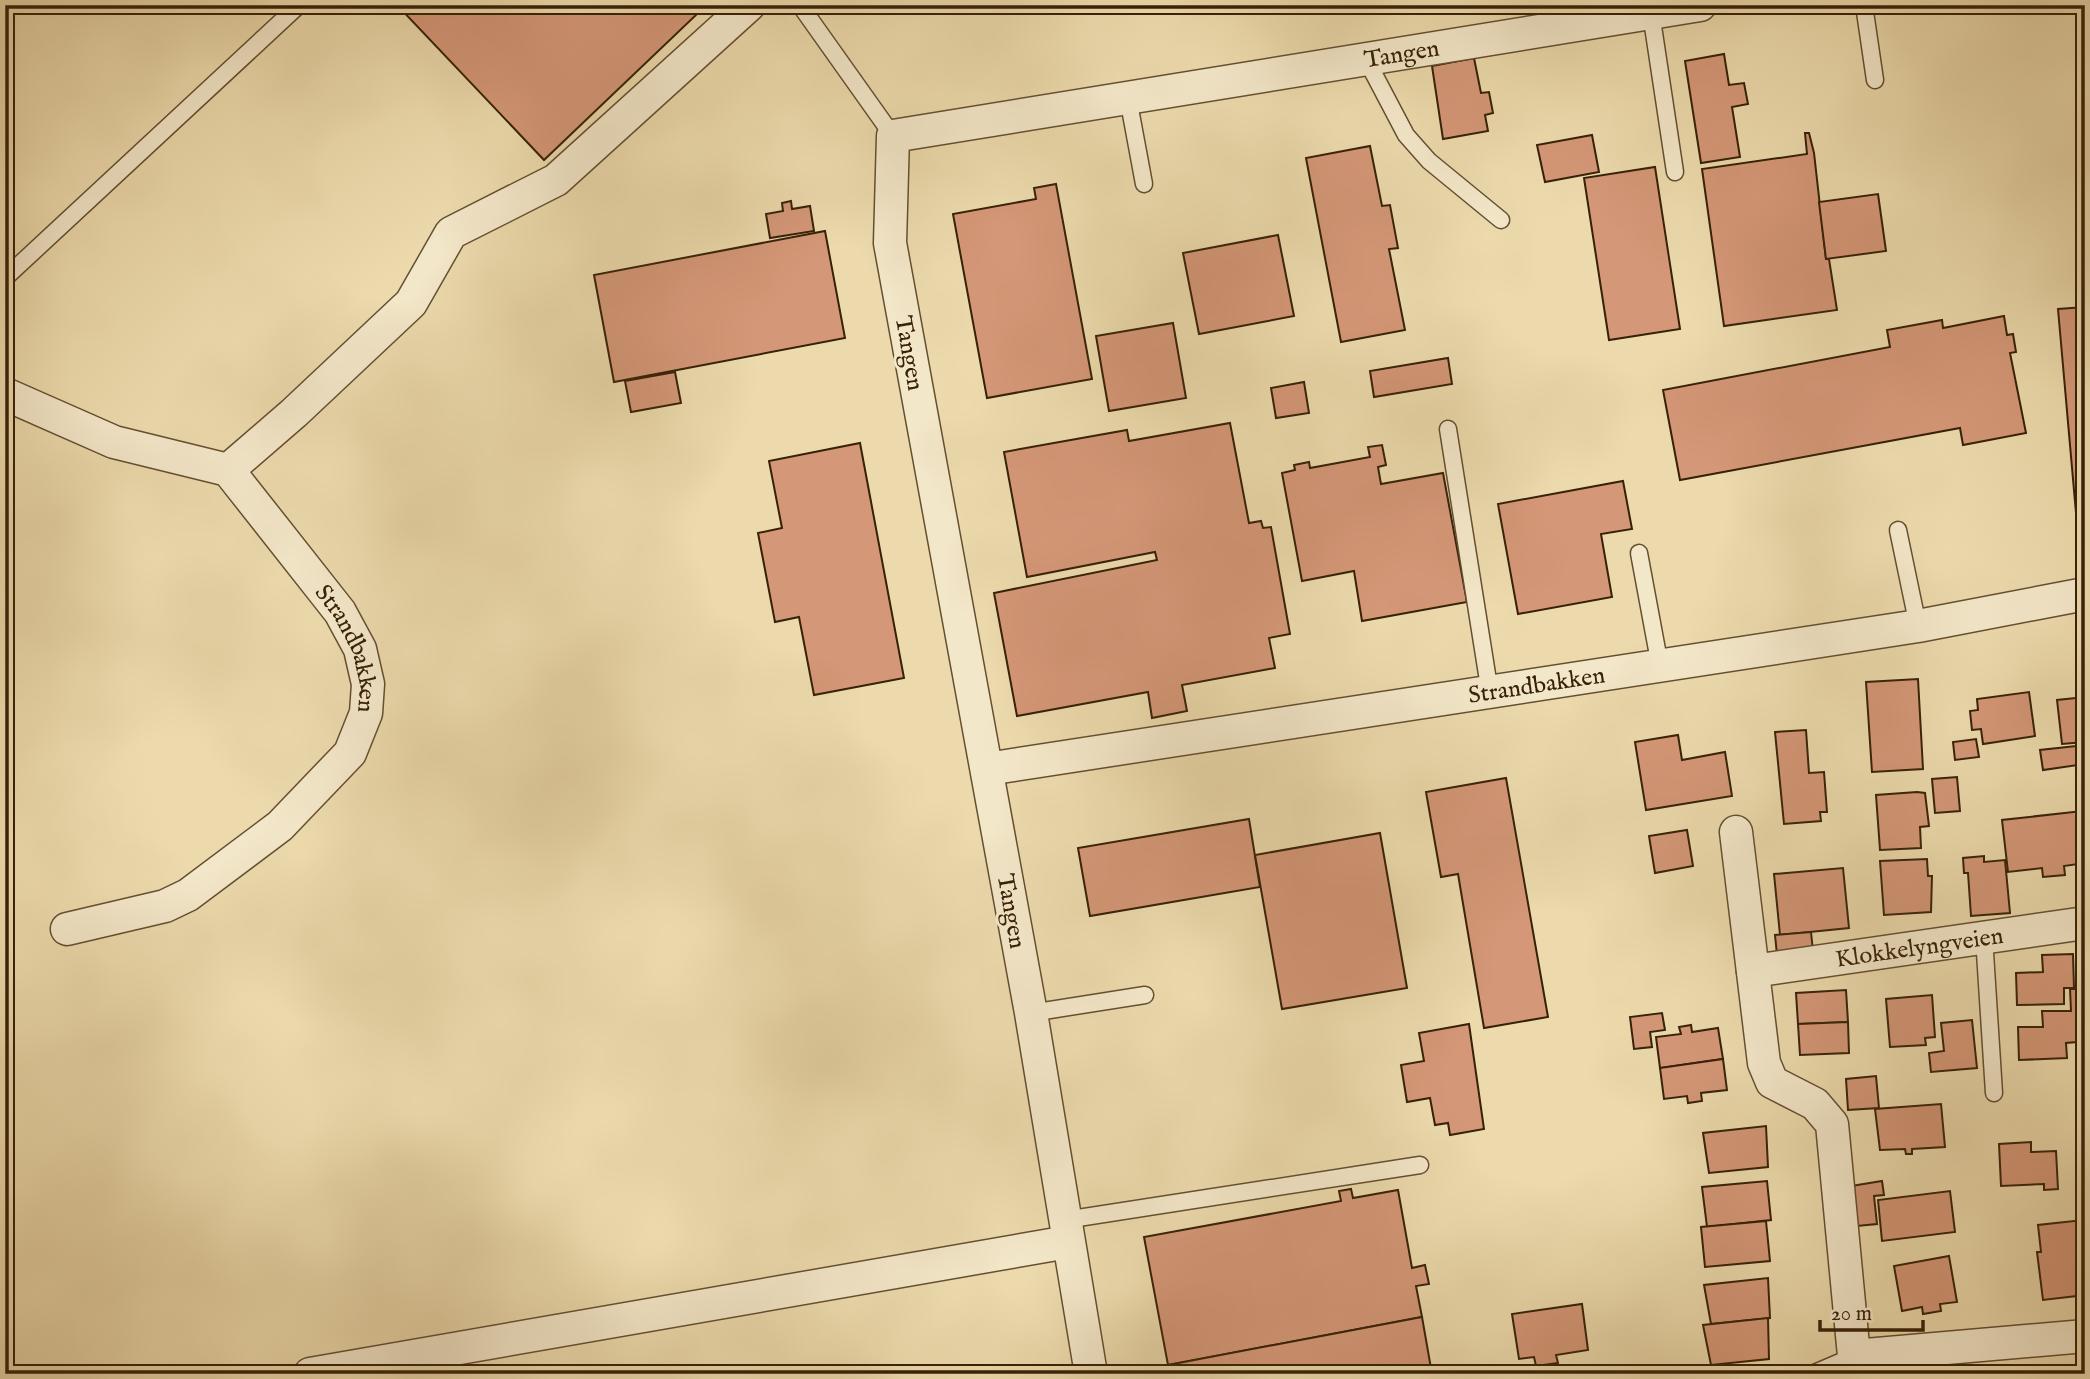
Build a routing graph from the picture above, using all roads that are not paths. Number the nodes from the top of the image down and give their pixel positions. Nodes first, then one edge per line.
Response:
1 (299, 5) edge
2 (750, 5) edge
3 (800, 5) edge
4 (1700, 5) edge
5 (1864, 5) edge
6 (1651, 13) junction
7 (1366, 59) junction
8 (1875, 80) dead end
9 (1128, 98) junction
10 (892, 136) junction
11 (1675, 172) dead end
12 (1144, 184) dead end
13 (1501, 220) dead end
14 (5, 278) edge
15 (5, 394) edge
16 (1448, 429) dead end
17 (228, 470) junction
18 (1898, 530) dead end
19 (1639, 553) dead end
20 (2085, 594) edge
21 (1918, 626) junction
22 (1660, 666) junction
23 (1490, 692) junction
24 (987, 769) junction
25 (1736, 832) dead end
26 (2085, 923) edge
27 (67, 929) dead end
28 (1984, 937) junction
29 (1753, 971) junction
30 (1145, 995) dead end
31 (1031, 1013) junction
32 (1994, 1093) dead end
33 (1420, 1165) dead end
34 (1066, 1231) junction
35 (2085, 1336) edge
36 (1854, 1356) junction
37 (324, 1373) edge
38 (1091, 1374) edge
39 (1812, 1374) edge

1 - 14 lane
2 - 17 street
3 - 10 lane
4 - 6 street, Tangen
5 - 8 lane
6 - 7 street, Tangen
6 - 11 lane
7 - 9 street, Tangen
7 - 13 lane
9 - 10 street, Tangen
9 - 12 lane
10 - 24 street, Tangen
15 - 17 street
16 - 23 lane
17 - 27 street, Strandbakken
18 - 21 lane
19 - 22 lane
20 - 21 street, Strandbakken
21 - 22 street, Strandbakken
22 - 23 street, Strandbakken
23 - 24 street, Strandbakken
24 - 31 street, Tangen
25 - 29 street
26 - 28 street, Klokkelyngveien
28 - 29 street, Klokkelyngveien
28 - 32 lane
29 - 36 street
30 - 31 lane
31 - 34 street, Tangen
33 - 34 lane
34 - 37 street
34 - 38 street, Tangen
35 - 36 street
36 - 39 lane

